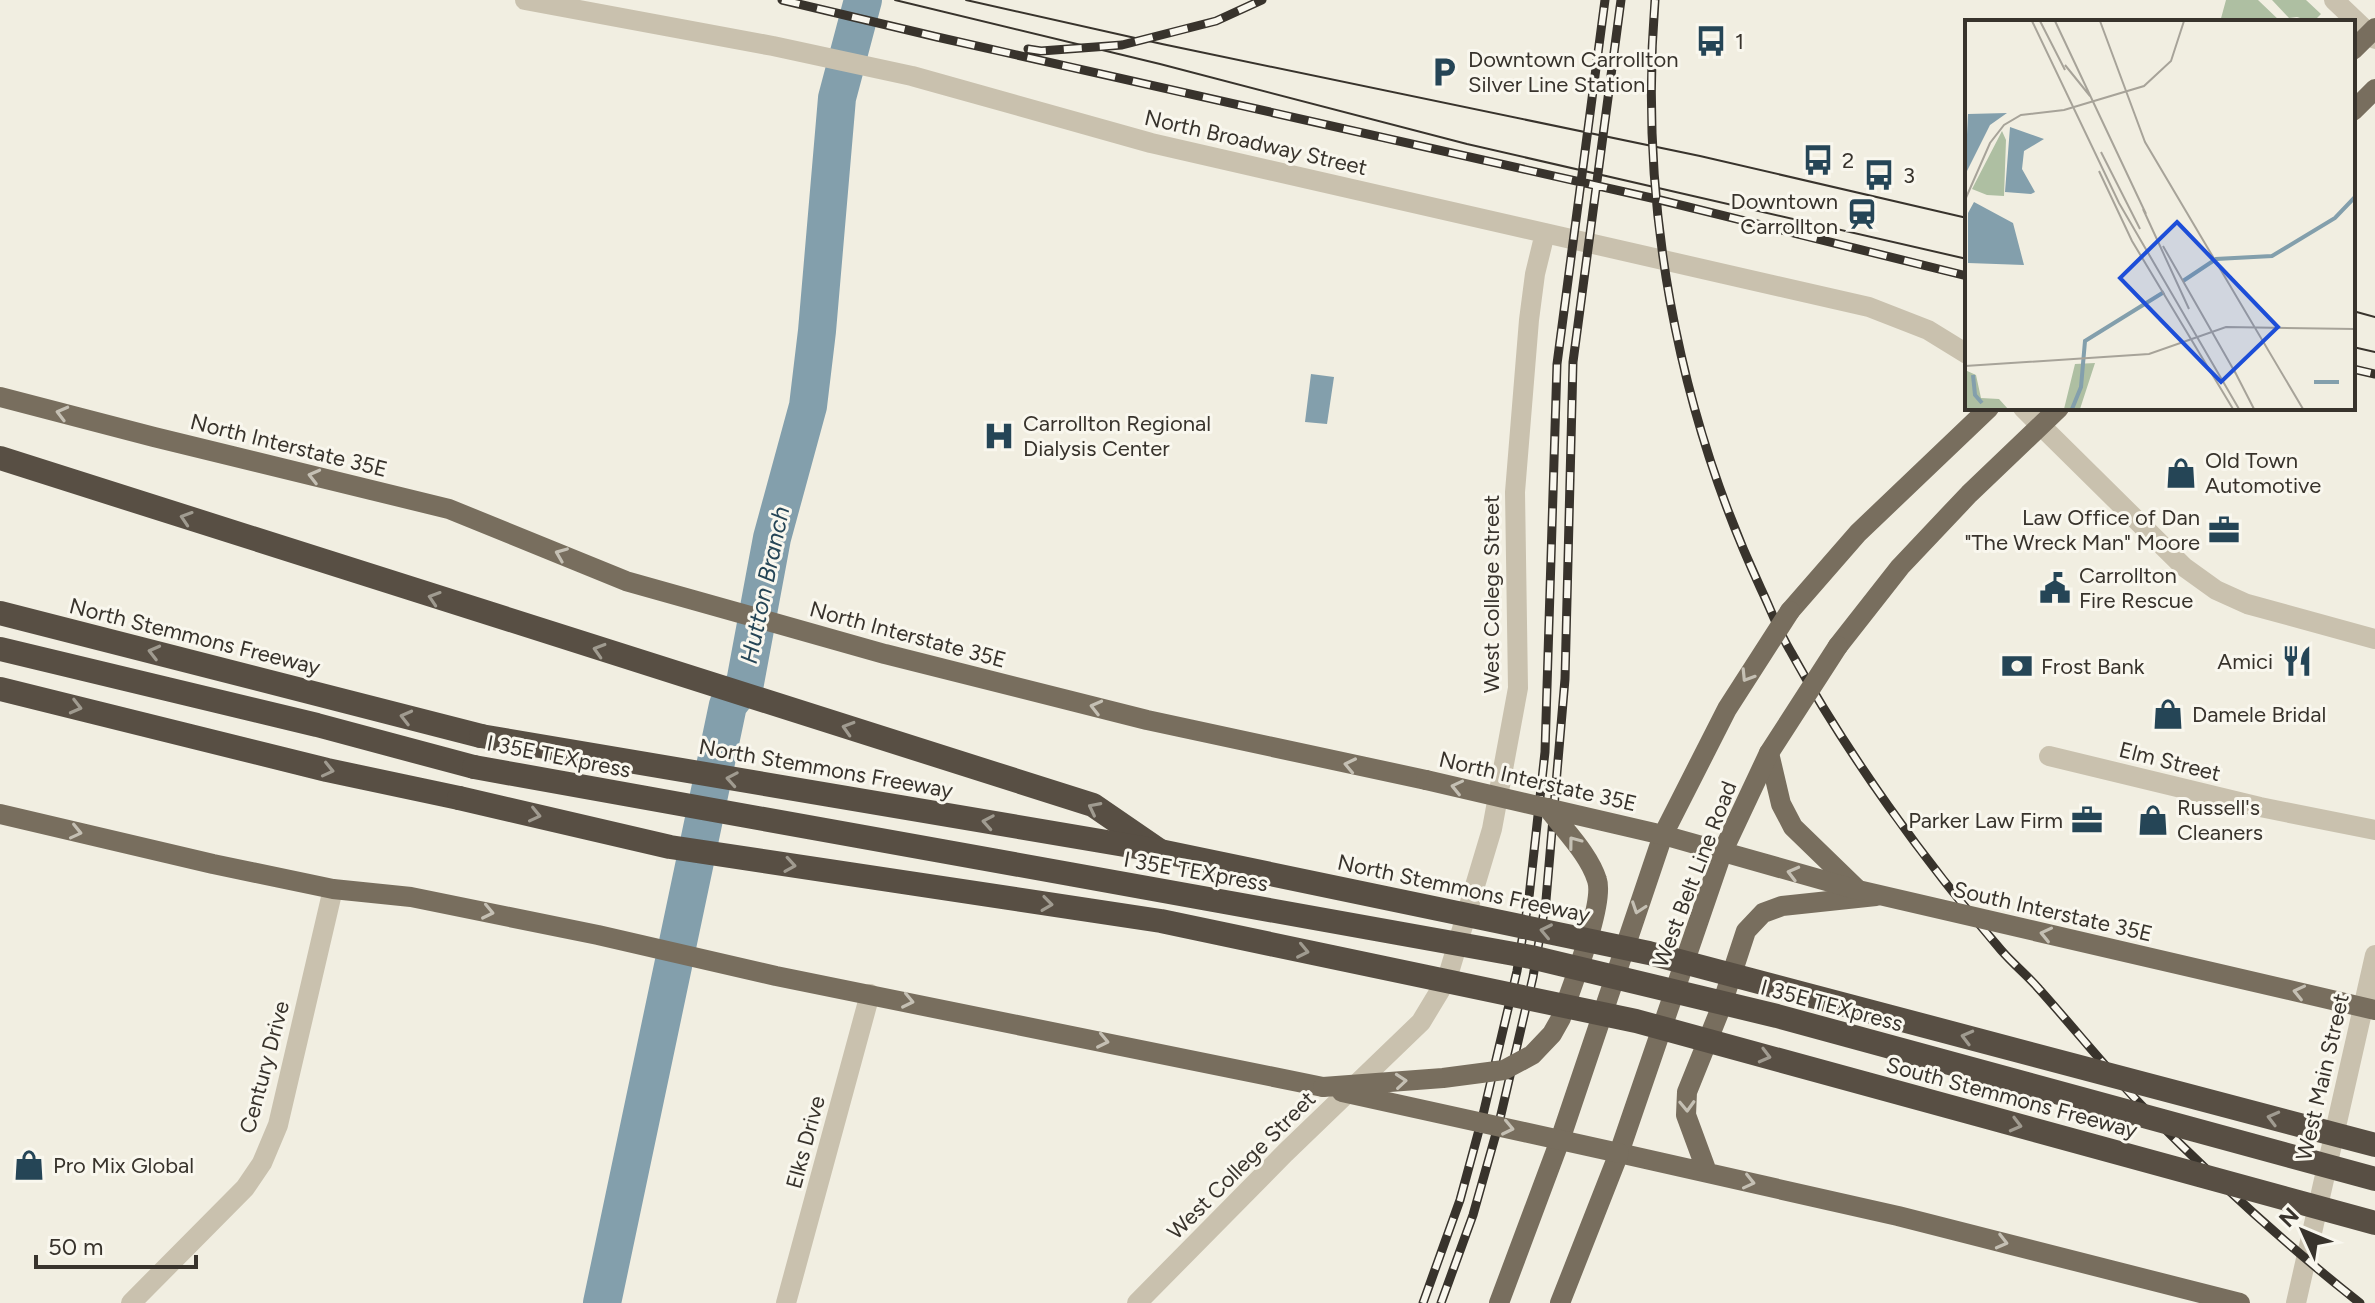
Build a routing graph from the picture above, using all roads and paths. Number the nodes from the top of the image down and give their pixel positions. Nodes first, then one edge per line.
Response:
1 (525, 0) edge
2 (2334, 0) edge
3 (2373, 34) edge
4 (2355, 48) edge
5 (2375, 89) edge
6 (2355, 109) edge
7 (1545, 233) junction
8 (1965, 353) edge
9 (0, 397) edge
10 (1987, 410) edge
11 (2025, 410) edge
12 (2057, 410) edge
13 (2041, 427) junction
14 (0, 458) edge
15 (0, 613) edge
16 (2375, 639) edge
17 (0, 649) edge
18 (0, 689) edge
19 (1769, 753) junction
20 (2049, 756) dead end
21 (1548, 808) junction
22 (0, 814) edge
23 (2375, 830) edge
24 (1663, 835) junction
25 (1160, 851) junction
26 (1722, 853) junction
27 (333, 889) junction
28 (1858, 890) junction
29 (1880, 895) junction
30 (1649, 953) joint
31 (2375, 955) edge
32 (870, 994) junction
33 (2375, 1010) edge
34 (1323, 1087) junction
35 (1560, 1140) junction
36 (2375, 1145) edge
37 (1619, 1153) junction
38 (1707, 1172) junction
39 (2375, 1179) edge
40 (2375, 1223) edge
41 (131, 1303) edge
42 (786, 1303) edge
43 (1137, 1303) edge
44 (1499, 1303) edge
45 (1560, 1303) edge
46 (2240, 1303) edge
47 (2296, 1303) edge

1 - 7 street, North Broadway Street
2 - 3 street
3 - 4 main road
5 - 6 main road
7 - 8 street, North Broadway Street
7 - 43 street, West College Street
21 -> 9 main road, North Interstate 35E, bridge
10 -> 24 main road, West Belt Line Road, bridge
11 - 13 street
12 - 13 main road, West Belt Line Road
13 - 16 street
13 - 19 main road, West Belt Line Road, bridge
25 -> 14 highway
25 -> 15 highway, North Stemmons Freeway, bridge
17 - 39 highway, I 35E TEXpress, bridge
18 -> 40 highway, South Stemmons Freeway, bridge
19 - 26 main road, West Belt Line Road, bridge
19 - 28 main road, bridge
20 - 23 street, Elm Street
21 - 24 main road, North Interstate 35E, bridge
34 -> 21 main road, bridge
22 -> 27 main road
24 - 26 main road, North Interstate 35E, bridge
24 -> 35 main road, West Belt Line Road, bridge
30 -> 25 highway, North Stemmons Freeway, bridge
28 -> 26 main road, South Interstate 35E, bridge
26 - 37 main road, West Belt Line Road, bridge
27 -> 32 main road
27 - 41 street, Century Drive
28 - 29 main road, South Interstate 35E, bridge
33 -> 29 main road, South Interstate 35E, bridge
29 -> 38 main road, bridge
36 -> 30 highway, South Stemmons Freeway, bridge
31 - 47 street, West Main Street
32 -> 34 main road
32 - 42 street, Elks Drive
34 -> 35 main road, bridge
35 - 37 main road, bridge
35 - 44 main road, West Belt Line Road
37 - 38 main road
37 - 45 main road, West Belt Line Road
38 -> 46 main road

